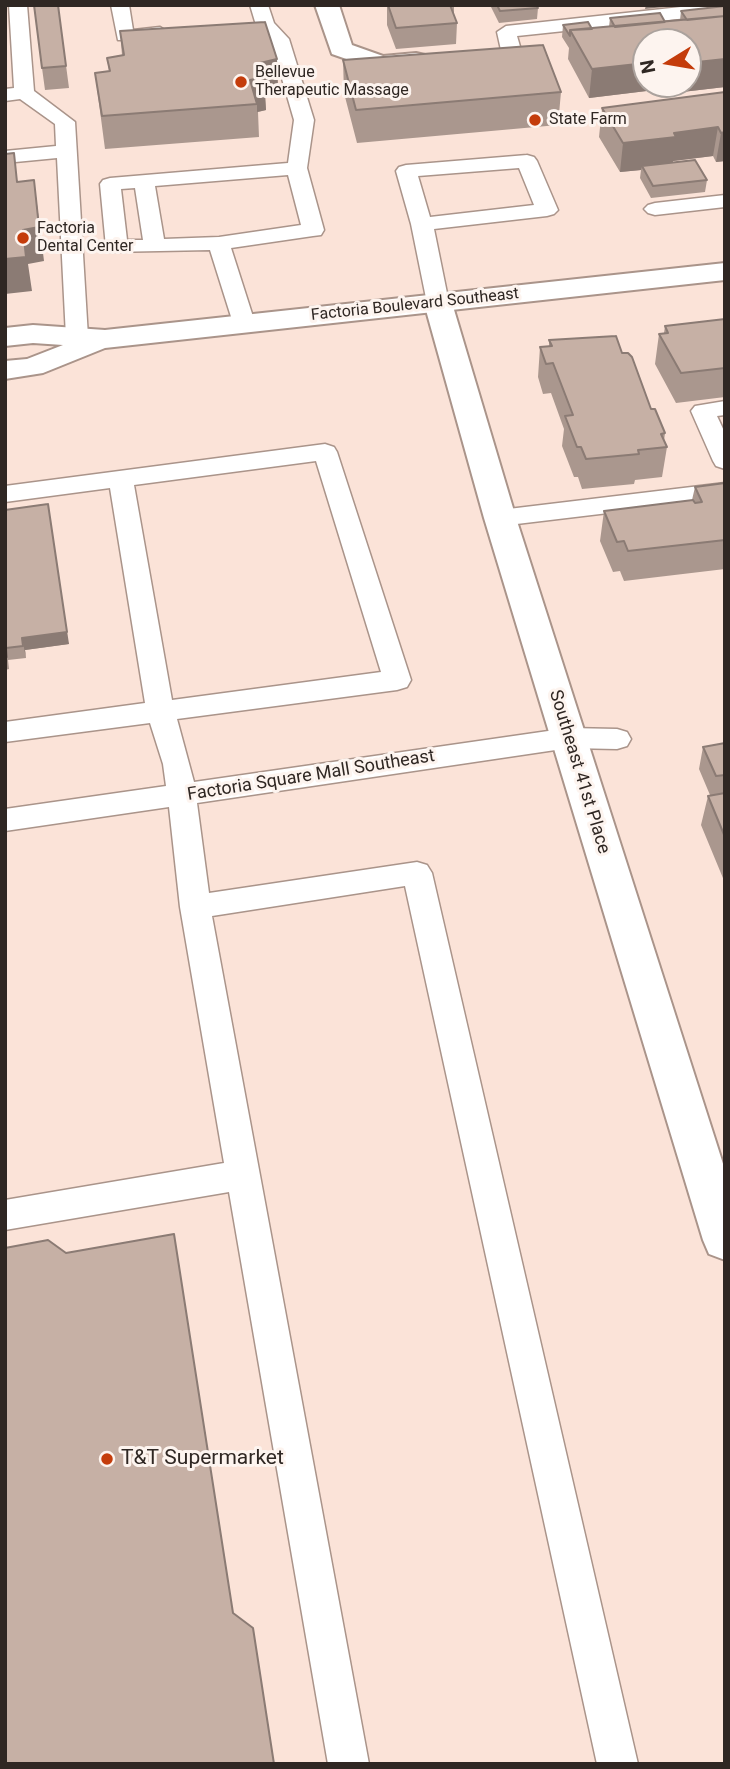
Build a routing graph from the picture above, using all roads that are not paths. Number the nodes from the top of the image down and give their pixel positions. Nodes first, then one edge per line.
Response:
1 (18, 5) edge
2 (120, 5) edge
3 (259, 5) edge
4 (327, 5) edge
5 (725, 8) edge
6 (181, 32) edge
7 (512, 50) joint
8 (485, 53) edge
9 (433, 58) edge
10 (15, 94) edge
11 (67, 151) junction
12 (5, 157) edge
13 (297, 168) junction
14 (144, 181) junction
15 (725, 201) edge
16 (655, 209) dead end
17 (422, 225) junction
18 (219, 243) junction
19 (155, 246) junction
20 (725, 271) edge
21 (438, 303) junction
22 (244, 323) junction
23 (5, 337) edge
24 (91, 338) junction
25 (5, 370) edge
26 (725, 408) edge
27 (725, 461) edge
28 (121, 478) junction
29 (725, 491) edge
30 (5, 494) edge
31 (500, 518) junction
32 (160, 710) junction
33 (5, 732) edge
34 (569, 738) junction
35 (617, 739) dead end
36 (181, 796) junction
37 (5, 820) edge
38 (195, 907) junction
39 (243, 1175) junction
40 (5, 1215) edge
41 (725, 1240) edge
42 (349, 1764) edge
43 (618, 1764) edge

1 - 10 lane
2 - 6 lane
3 - 13 lane
4 - 9 street
5 - 7 lane
7 - 8 street
10 - 11 lane
11 - 12 lane
11 - 24 lane
13 - 14 lane
13 - 18 lane
14 - 19 lane
14 - 19 lane
15 - 16 lane
17 - 17 lane
17 - 21 lane
18 - 19 lane
18 - 22 lane
20 - 21 street, Factoria Boulevard Southeast
21 - 22 street, Factoria Boulevard Southeast
21 - 31 street, Southeast 41st Place
22 - 24 street, Factoria Boulevard Southeast
23 - 24 street, Factoria Boulevard Southeast
24 - 25 street, Factoria Boulevard Southeast
26 - 27 lane
28 - 30 lane
28 - 32 lane
28 - 32 lane
29 - 31 lane
31 - 34 street, Southeast 41st Place
32 - 33 lane
32 - 36 lane
34 - 35 lane, Factoria Square Mall Southeast
34 - 36 lane, Factoria Square Mall Southeast
34 - 41 street, Southeast 41st Place
36 - 37 lane, Factoria Square Mall Southeast
36 - 38 lane
38 - 39 lane
38 - 43 lane
39 - 40 lane
39 - 42 lane

